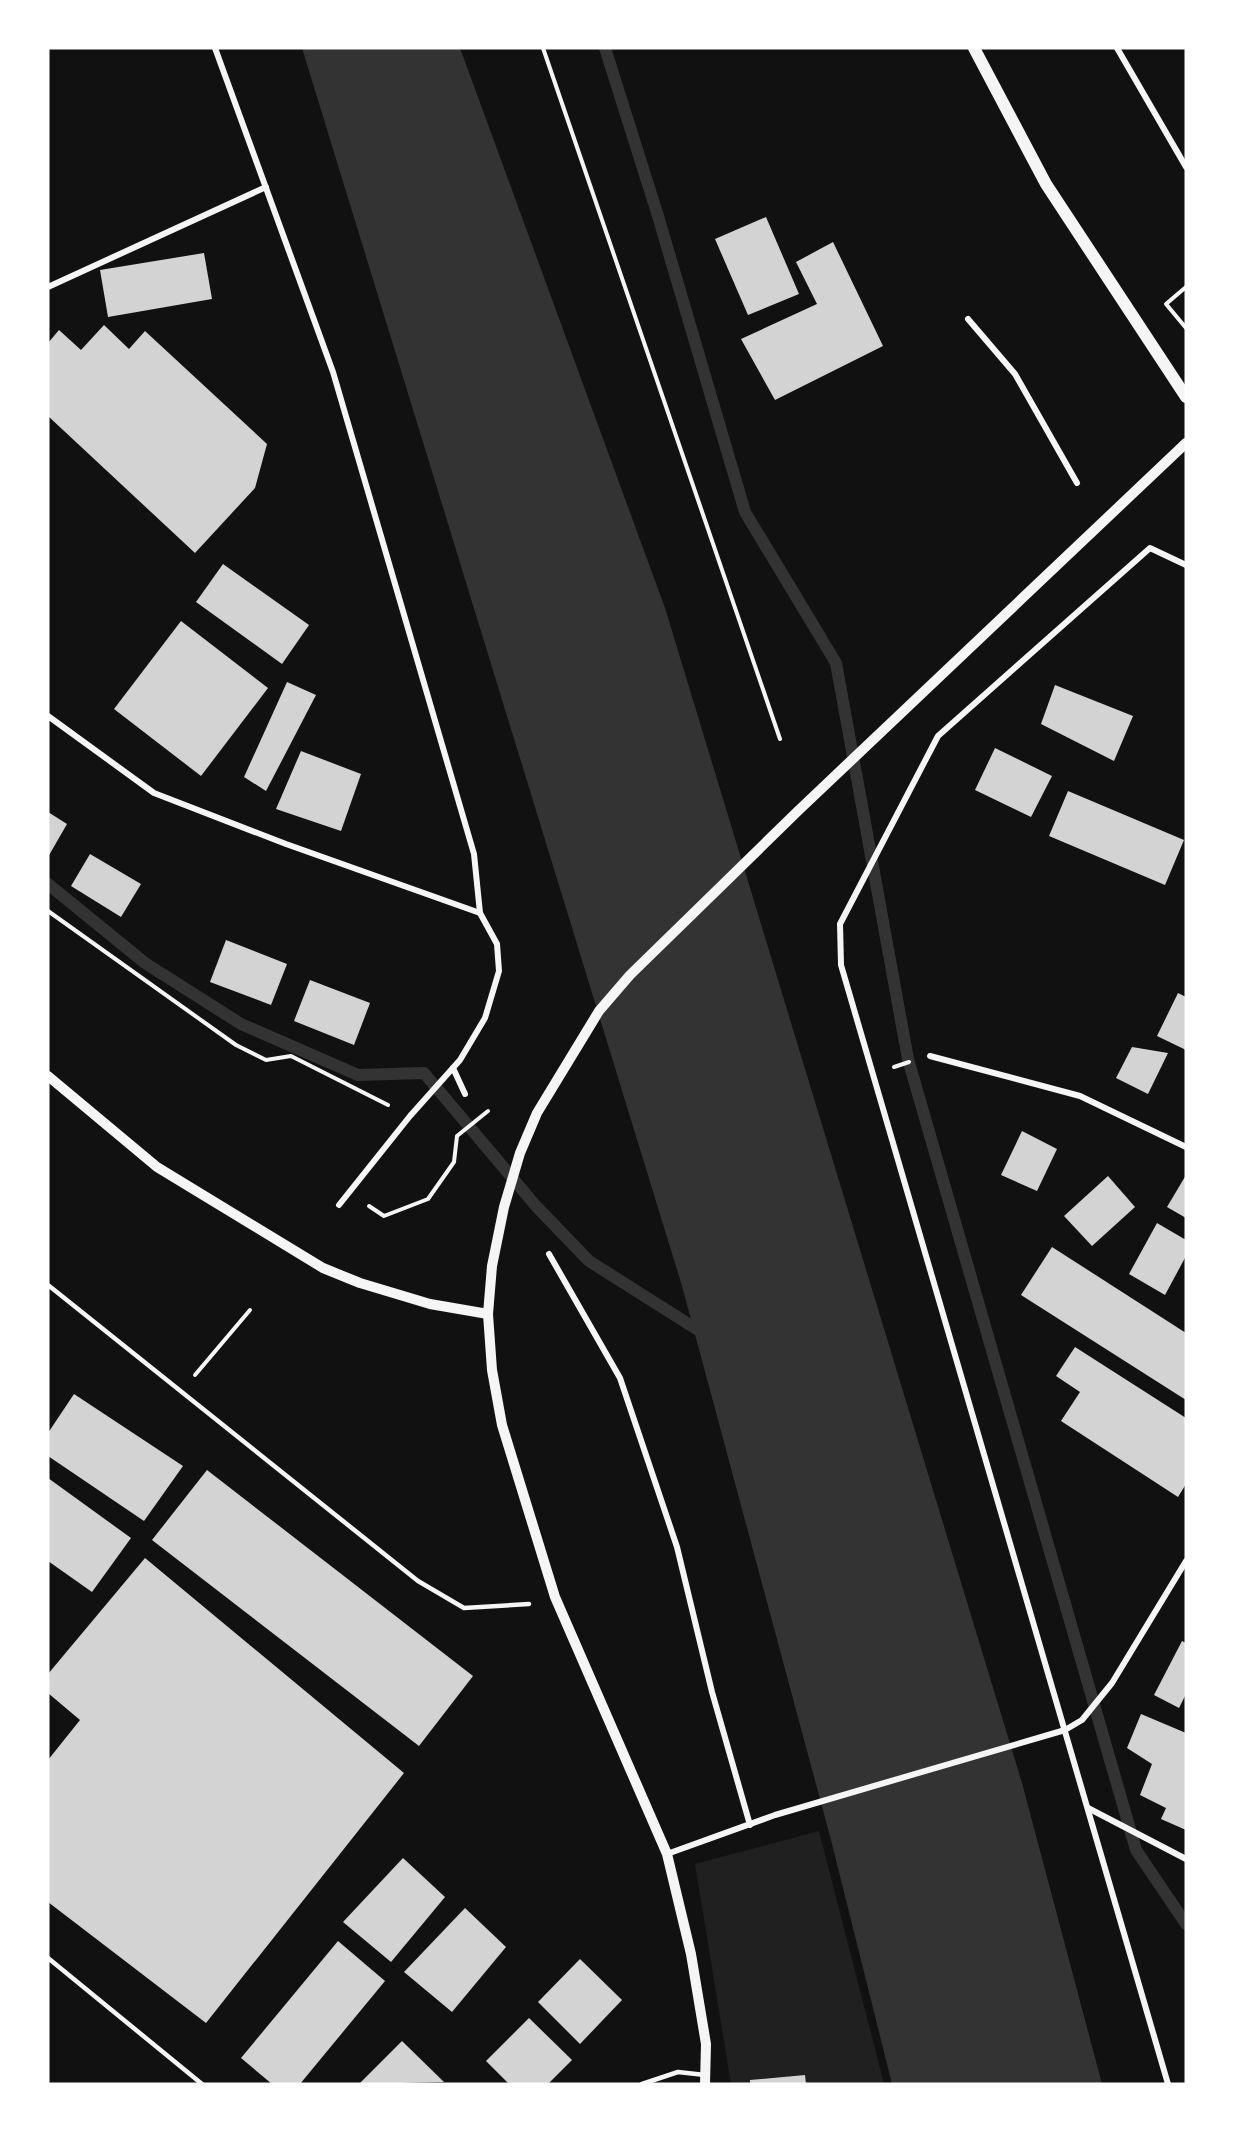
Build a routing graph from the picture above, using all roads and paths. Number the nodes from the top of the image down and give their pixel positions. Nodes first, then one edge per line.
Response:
1 (215, 48) edge
2 (543, 48) edge
3 (974, 48) edge
4 (1117, 48) edge
5 (1186, 167) edge
6 (266, 187) junction
7 (48, 287) edge
8 (1186, 287) edge
9 (968, 319) dead end
10 (1186, 328) edge
11 (1186, 397) edge
12 (1186, 443) edge
13 (1077, 483) dead end
14 (1186, 565) edge
15 (48, 716) edge
16 (780, 739) dead end
17 (48, 911) edge
18 (480, 913) junction
19 (930, 1056) joint
20 (453, 1068) junction
21 (873, 1074) junction
22 (48, 1076) edge
23 (465, 1094) dead end
24 (488, 1112) dead end
25 (410, 1116) junction
26 (1186, 1147) edge
27 (373, 1195) dead end
28 (339, 1205) dead end
29 (549, 1254) dead end
30 (48, 1285) edge
31 (250, 1310) dead end
32 (488, 1314) junction
33 (181, 1391) junction
34 (1186, 1561) edge
35 (529, 1604) dead end
36 (1065, 1730) junction
37 (1088, 1808) junction
38 (750, 1825) junction
39 (667, 1854) junction
40 (1186, 1859) edge
41 (48, 1958) edge
42 (705, 2079) edge
43 (202, 2084) edge
44 (642, 2084) edge
45 (1168, 2084) edge

1 - 6 street
2 - 16 path
3 - 11 main road
4 - 5 street
6 - 7 street
6 - 18 street
8 - 10 path
9 - 13 street
12 - 32 street
14 - 21 street
15 - 18 street
17 - 25 path
18 - 20 street
19 - 21 path
19 - 26 street
20 - 23 street
20 - 25 street
21 - 36 street
22 - 32 street
24 - 27 path
25 - 28 street
29 - 38 street
30 - 33 lane
31 - 33 path
32 - 39 street
33 - 35 lane
34 - 36 street
36 - 37 street
36 - 38 street
37 - 40 street
37 - 45 street
38 - 39 street
39 - 42 street
41 - 43 lane
42 - 44 lane

